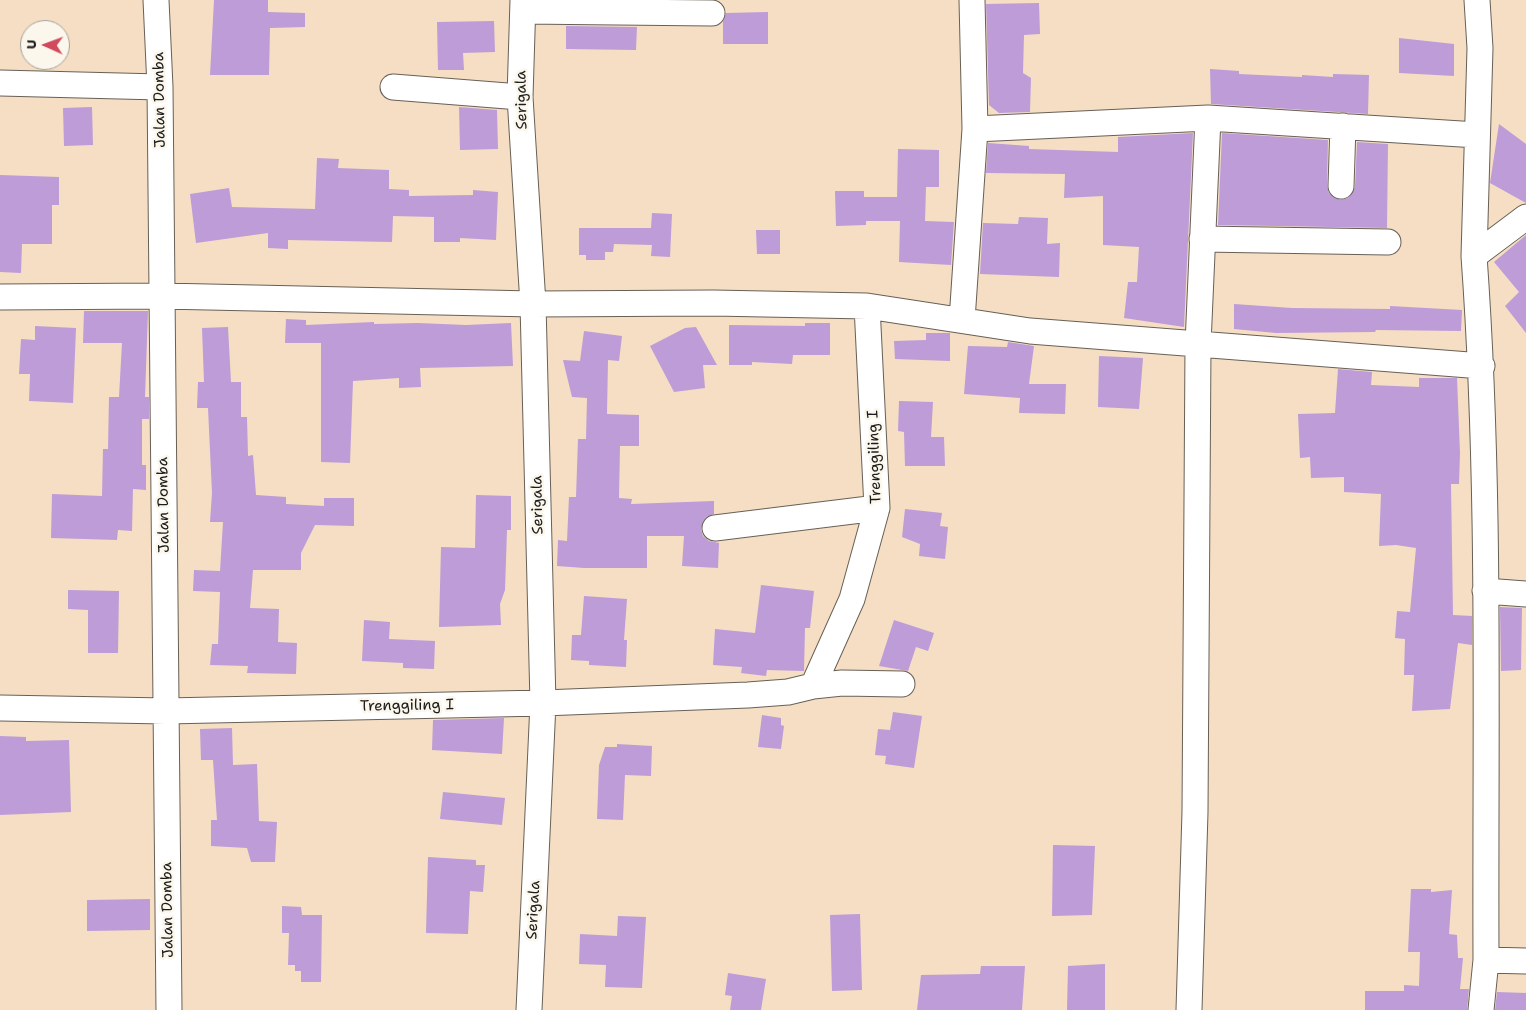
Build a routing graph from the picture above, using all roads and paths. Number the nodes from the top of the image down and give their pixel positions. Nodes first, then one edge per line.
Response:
1 (156, 0) edge
2 (972, 0) edge
3 (1477, 0) edge
4 (523, 6) edge
5 (712, 13) dead end
6 (0, 83) edge
7 (160, 87) junction
8 (393, 87) dead end
9 (520, 97) junction
10 (1208, 118) junction
11 (1343, 126) junction
12 (975, 129) junction
13 (1477, 135) junction
14 (1341, 186) dead end
15 (1526, 217) edge
16 (1202, 239) junction
17 (1388, 242) dead end
18 (1474, 256) junction
19 (162, 296) junction
20 (0, 297) edge
21 (533, 304) junction
22 (867, 306) junction
23 (962, 320) junction
24 (1198, 344) junction
25 (1482, 366) junction
26 (877, 508) junction
27 (715, 528) dead end
28 (1485, 591) junction
29 (1526, 594) edge
30 (902, 684) dead end
31 (813, 686) junction
32 (543, 703) junction
33 (0, 708) edge
34 (166, 711) junction
35 (1486, 960) junction
36 (1526, 961) edge
37 (169, 1010) edge
38 (529, 1010) edge
39 (1189, 1010) edge
40 (1481, 1010) edge

1 - 7 street, Jalan Domba
2 - 12 street
3 - 13 street
4 - 5 street
4 - 9 street, Serigala
6 - 7 street
7 - 19 street, Jalan Domba
8 - 9 street
9 - 21 street, Serigala
10 - 11 street
10 - 12 street
10 - 16 street
11 - 13 street
11 - 14 street
12 - 23 street
13 - 18 street
15 - 18 street
16 - 17 street
16 - 24 street
18 - 25 street
19 - 20 street
19 - 21 street
19 - 34 street, Jalan Domba
21 - 22 street
21 - 32 street, Serigala
22 - 23 street
22 - 26 street, Trenggiling I
23 - 24 street
24 - 25 street
24 - 39 street
25 - 28 street
26 - 27 street
26 - 31 street, Trenggiling I
28 - 29 street
28 - 35 street
30 - 31 street, Trenggiling I
31 - 32 street, Trenggiling I
32 - 34 street, Trenggiling I
32 - 38 street, Serigala
33 - 34 street, Trenggiling I
34 - 37 street, Jalan Domba
35 - 36 street
35 - 40 street

